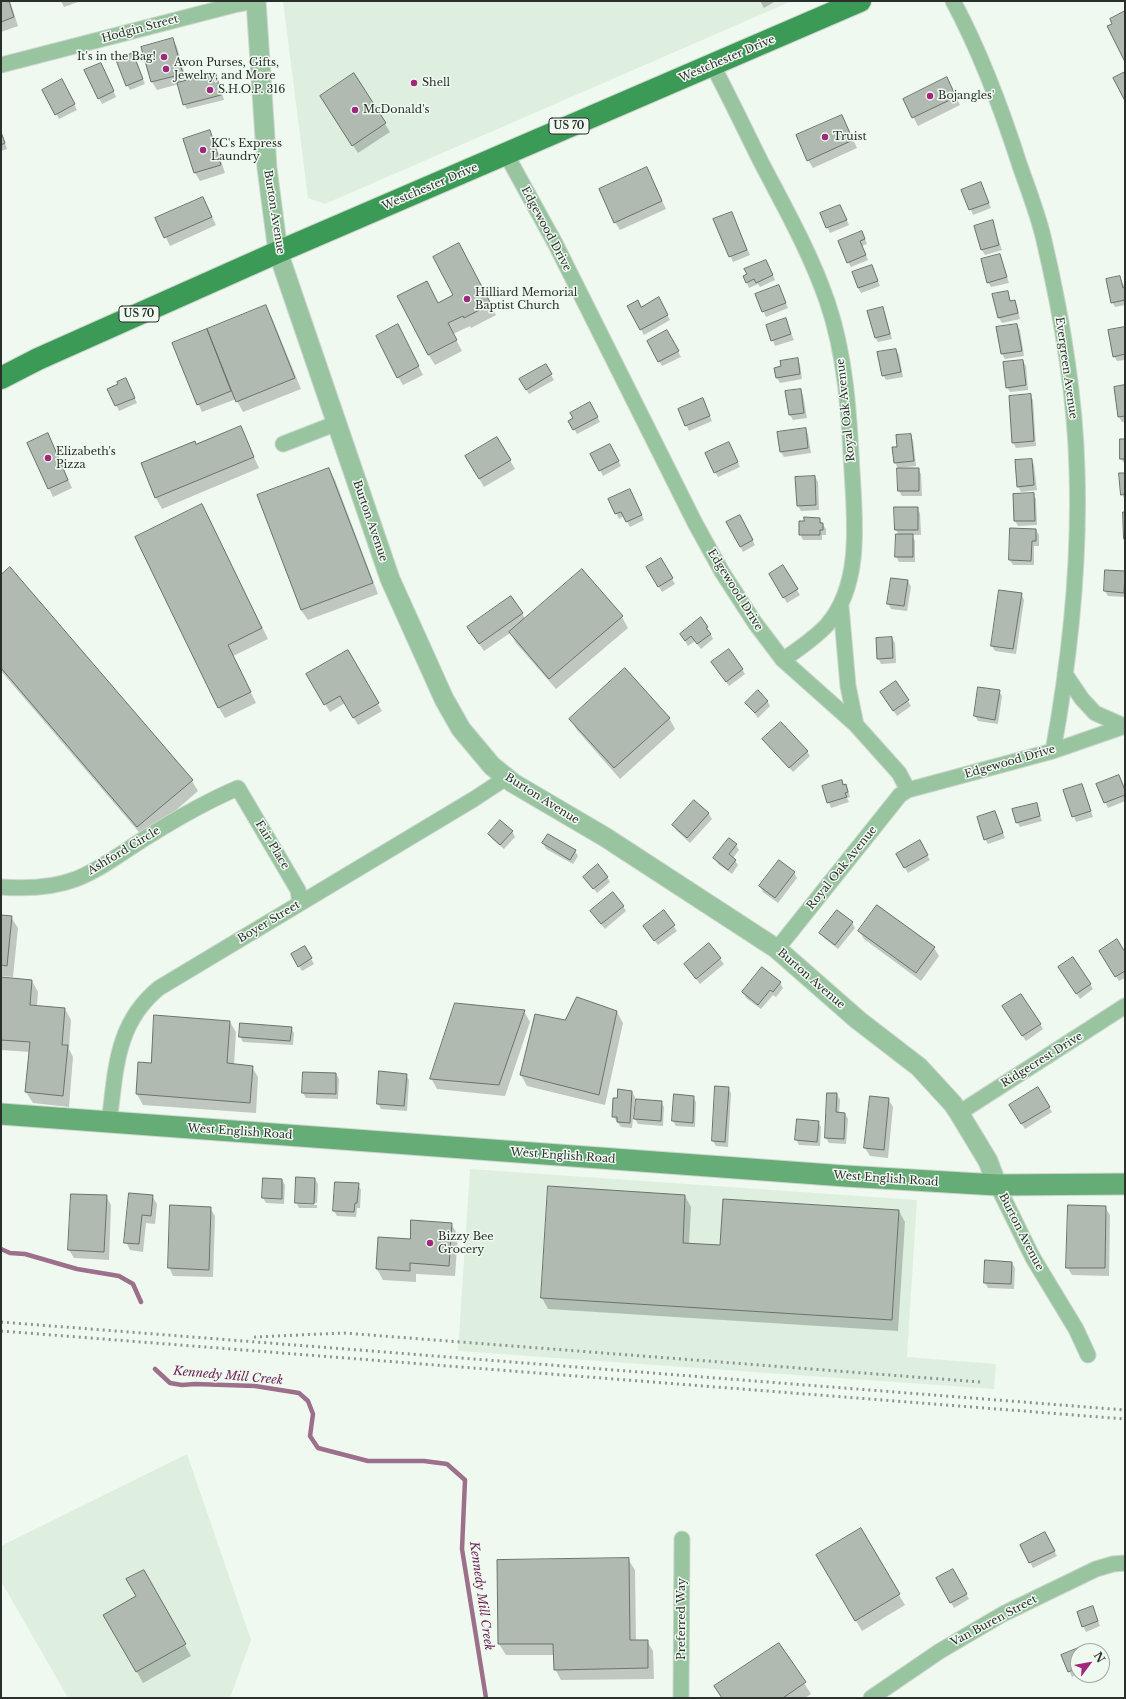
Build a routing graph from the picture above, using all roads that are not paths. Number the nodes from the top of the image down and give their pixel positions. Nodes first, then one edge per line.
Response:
1 (256, 1) edge
2 (860, 1) edge
3 (953, 1) edge
4 (1, 66) edge
5 (713, 66) junction
6 (506, 154) junction
7 (278, 252) junction
8 (1, 378) edge
9 (337, 423) junction
10 (284, 444) dead end
11 (841, 606) junction
12 (783, 660) junction
13 (1065, 674) junction
14 (856, 725) junction
15 (1125, 726) edge
16 (1053, 751) junction
17 (506, 778) junction
18 (238, 788) joint
19 (908, 790) junction
20 (1, 887) edge
21 (300, 904) junction
22 (777, 949) junction
23 (1125, 1006) edge
24 (959, 1113) junction
25 (1, 1114) edge
26 (109, 1123) junction
27 (1125, 1184) edge
28 (997, 1186) junction
29 (1088, 1355) dead end
30 (682, 1539) dead end
31 (1125, 1563) edge
32 (681, 1698) edge
33 (871, 1698) edge

1 - 4 street, Hodgin Street
1 - 7 street, Burton Avenue
2 - 5 main road, Westchester Drive / US 70
3 - 13 street, Evergreen Avenue
5 - 6 main road, Westchester Drive / US 70
5 - 11 street, Royal Oak Avenue
6 - 7 main road, Westchester Drive / US 70
6 - 12 street, Edgewood Drive
7 - 8 main road, Westchester Drive / US 70
7 - 9 street, Burton Avenue
9 - 10 street
9 - 17 street, Burton Avenue
11 - 12 street, Royal Oak Avenue
11 - 14 street
12 - 14 street, Edgewood Drive
13 - 15 street
13 - 16 street, Evergreen Avenue
14 - 19 street, Edgewood Drive
15 - 16 street, Edgewood Drive
16 - 19 street, Edgewood Drive
17 - 21 street, Boyer Street
17 - 22 street, Burton Avenue
18 - 20 street, Ashford Circle
18 - 21 street, Fair Place
19 - 22 street, Royal Oak Avenue
21 - 26 street, Boyer Street
22 - 24 street, Burton Avenue
23 - 24 street, Ridgecrest Drive
24 - 28 street, Burton Avenue
25 - 26 main road, West English Road
26 - 28 main road, West English Road
27 - 28 main road, West English Road
28 - 29 street, Burton Avenue
30 - 32 street, Preferred Way
31 - 33 street, Van Buren Street

